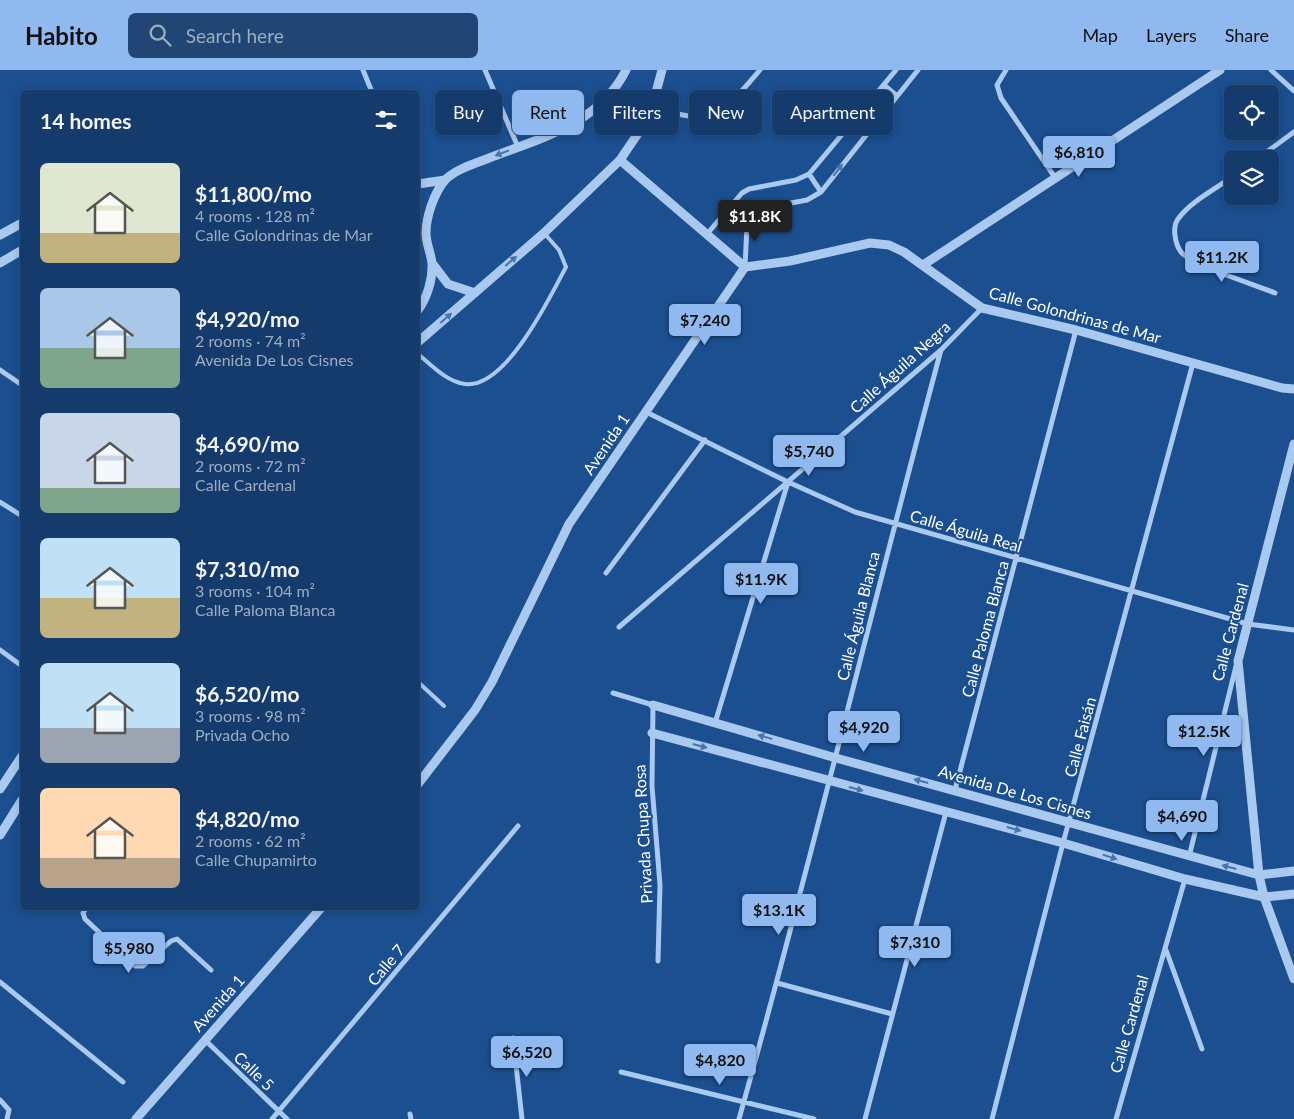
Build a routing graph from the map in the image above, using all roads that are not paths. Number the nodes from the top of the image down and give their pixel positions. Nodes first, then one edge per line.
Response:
1 (363, 70) edge
2 (485, 70) edge
3 (626, 70) edge
4 (662, 70) edge
5 (760, 70) edge
6 (896, 70) edge
7 (918, 70) edge
8 (1006, 70) edge
9 (1220, 70) edge
10 (1272, 70) edge
11 (884, 85) junction
12 (371, 90) edge
13 (657, 90) edge
14 (1294, 91) edge
15 (897, 96) junction
16 (679, 115) edge
17 (1294, 132) edge
18 (637, 135) edge
19 (518, 147) junction
20 (1270, 150) edge
21 (620, 160) junction
22 (809, 174) junction
23 (1056, 179) junction
24 (445, 180) junction
25 (1224, 183) edge
26 (420, 184) edge
27 (822, 192) junction
28 (726, 209) junction
29 (20, 224) edge
30 (747, 226) junction
31 (422, 230) edge
32 (544, 233) junction
33 (707, 234) junction
34 (0, 236) edge
35 (20, 251) edge
36 (0, 263) edge
37 (432, 263) junction
38 (923, 265) junction
39 (745, 267) junction
40 (1275, 292) dead end
41 (475, 293) junction
42 (420, 307) edge
43 (982, 308) junction
44 (1076, 330) junction
45 (420, 340) edge
46 (941, 350) junction
47 (420, 356) edge
48 (1193, 363) junction
49 (0, 370) edge
50 (20, 384) edge
51 (1294, 389) edge
52 (646, 412) junction
53 (705, 440) junction
54 (1294, 444) edge
55 (788, 482) junction
56 (0, 502) edge
57 (20, 515) edge
58 (894, 524) junction
59 (1017, 559) junction
60 (606, 573) dead end
61 (1133, 591) junction
62 (1248, 624) junction
63 (620, 627) dead end
64 (1294, 630) edge
65 (0, 650) edge
66 (1238, 661) junction
67 (20, 665) edge
68 (420, 684) edge
69 (613, 693) dead end
70 (653, 705) junction
71 (444, 706) dead end
72 (715, 723) junction
73 (652, 733) junction
74 (836, 758) junction
75 (20, 759) edge
76 (420, 781) edge
77 (830, 782) junction
78 (1, 787) edge
79 (955, 790) junction
80 (20, 806) edge
81 (946, 812) junction
82 (1069, 822) junction
83 (518, 826) dead end
84 (0, 834) edge
85 (1063, 843) junction
86 (1189, 857) junction
87 (1294, 871) edge
88 (1259, 875) junction
89 (1185, 879) junction
90 (1294, 894) edge
91 (1264, 897) junction
92 (85, 910) edge
93 (319, 910) edge
94 (1166, 950) junction
95 (658, 961) dead end
96 (212, 970) dead end
97 (1294, 979) edge
98 (0, 982) edge
99 (777, 983) junction
100 (892, 1014) junction
101 (513, 1038) dead end
102 (205, 1040) junction
103 (1202, 1050) dead end
104 (621, 1072) dead end
105 (123, 1082) dead end
106 (0, 1100) edge
107 (743, 1102) junction
108 (278, 1112) junction
109 (7, 1119) edge
110 (136, 1119) edge
111 (272, 1119) edge
112 (287, 1119) edge
113 (522, 1119) edge
114 (739, 1119) edge
115 (814, 1119) edge
116 (865, 1119) edge
117 (992, 1119) edge
118 (1116, 1119) edge

1 - 12 street
2 - 19 street
3 - 19 street
4 - 13 street
5 - 16 street
6 - 11 street
7 - 15 street
8 - 23 street
9 - 23 street
10 - 14 street
11 - 15 street
11 - 22 street
27 -> 15 street
17 - 20 street
18 - 21 street
19 -> 24 street
21 - 32 street
21 - 33 street
22 - 27 street
22 - 28 street
23 - 38 street
24 - 26 street
24 - 31 street
25 - 40 street
27 - 30 street
28 - 30 street
28 - 33 street
29 - 34 street
30 - 39 street
31 - 37 street
41 -> 32 street
32 - 47 lane
33 - 39 street
35 - 36 street
37 - 41 street
37 - 42 street
38 - 39 street, Calle Golondrinas de Mar
38 - 43 street, Calle Golondrinas de Mar
39 - 52 street, Avenida 1
45 -> 41 street
43 - 44 street, Calle Golondrinas de Mar
43 - 46 street, Calle Águila Negra
44 - 48 street, Calle Golondrinas de Mar
44 - 59 street, Calle Paloma Blanca
46 - 55 street, Calle Águila Negra
46 - 58 street, Calle Águila Blanca
48 - 51 street, Calle Golondrinas de Mar
48 - 61 street, Calle Faisán
49 - 50 street
52 - 53 street, Calle Águila Real
52 - 76 street, Avenida 1
53 - 55 street, Calle Águila Real
53 - 60 street
54 - 62 street, Calle Cardenal
55 - 58 street, Calle Águila Real
55 - 63 street, Calle Águila Negra
55 - 72 street
56 - 57 street
58 - 59 street, Calle Águila Real
58 - 74 street, Calle Águila Blanca
59 - 61 street, Calle Águila Real
59 - 79 street, Calle Paloma Blanca
61 - 62 street, Calle Águila Real
61 - 82 street, Calle Faisán
62 - 64 street, Calle Águila Real
62 - 66 street, Calle Cardenal
65 - 67 street
66 - 86 street, Calle Cardenal
66 - 88 street
68 - 71 lane
69 - 70 street, Avenida De Los Cisnes
70 - 72 street, Avenida De Los Cisnes
70 - 73 street, Privada Chupa Rosa
74 -> 72 street, Avenida De Los Cisnes
73 -> 77 street
73 - 95 street, Privada Chupa Rosa
74 - 77 street, Calle Águila Blanca
79 -> 74 street, Avenida De Los Cisnes
75 - 78 street
77 -> 81 street
77 - 99 street, Calle Águila Blanca
79 - 82 street, Avenida De Los Cisnes
80 - 84 street
81 -> 85 street
81 - 100 street
82 - 85 street, Calle Faisán
82 - 86 street, Avenida De Los Cisnes
83 - 108 street, Calle 7
85 -> 89 street
85 - 117 street, Calle Faisán
88 -> 86 street, Avenida De Los Cisnes
87 - 88 street, Avenida De Los Cisnes
88 - 91 street
89 - 91 street
89 - 94 street, Calle Cardenal
90 - 91 street
91 - 97 street
92 - 96 street
93 - 102 street, Avenida 1
94 - 103 street
94 - 118 street, Calle Cardenal
98 - 105 street
99 - 100 street
99 - 107 street, Calle Águila Blanca
100 - 116 street
101 - 113 street
102 - 108 street, Calle 5
102 - 110 street, Avenida 1
104 - 107 street
106 - 109 street
107 - 114 street, Calle Águila Blanca
107 - 115 street
108 - 111 street, Calle 7
108 - 112 street, Calle 5

